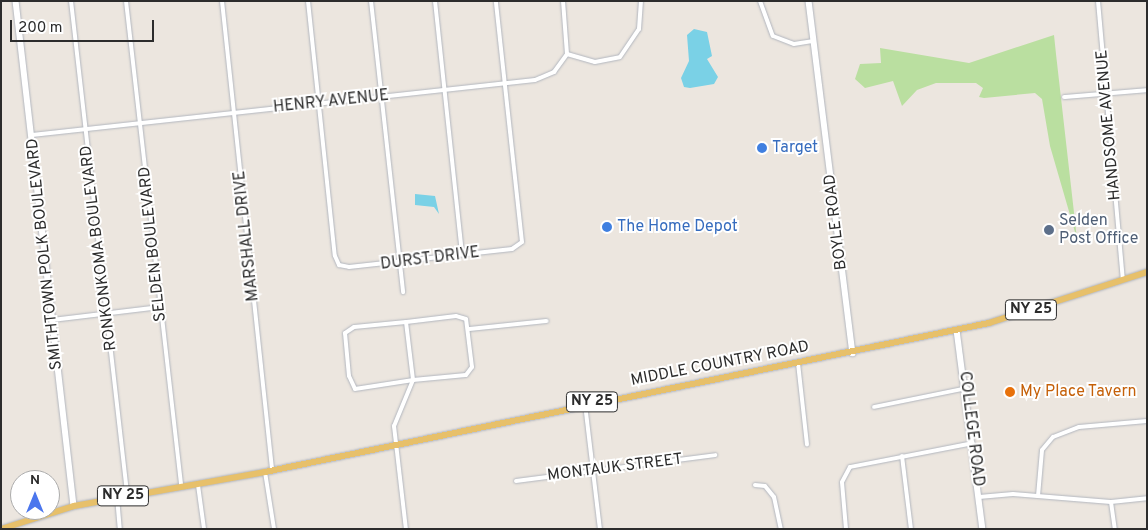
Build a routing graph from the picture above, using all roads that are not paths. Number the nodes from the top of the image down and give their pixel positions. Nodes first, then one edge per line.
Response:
1 (16, 1) edge
2 (71, 1) edge
3 (126, 1) edge
4 (222, 1) edge
5 (308, 1) edge
6 (371, 1) edge
7 (434, 1) edge
8 (496, 1) edge
9 (563, 1) edge
10 (641, 1) edge
11 (760, 1) edge
12 (809, 1) edge
13 (1098, 1) edge
14 (814, 41) junction
15 (567, 54) junction
16 (505, 83) junction
17 (444, 90) junction
18 (1147, 90) edge
19 (1106, 93) junction
20 (382, 96) junction
21 (1064, 97) dead end
22 (319, 104) junction
23 (234, 112) junction
24 (140, 123) junction
25 (85, 129) junction
26 (32, 135) junction
27 (462, 254) junction
28 (400, 262) junction
29 (1147, 272) edge
30 (1123, 279) junction
31 (403, 292) dead end
32 (160, 307) junction
33 (106, 314) junction
34 (52, 320) junction
35 (547, 321) dead end
36 (406, 322) junction
37 (469, 329) junction
38 (957, 330) junction
39 (853, 353) junction
40 (798, 363) junction
41 (413, 380) junction
42 (967, 388) junction
43 (585, 404) junction
44 (874, 407) dead end
45 (1147, 421) edge
46 (395, 443) junction
47 (973, 443) junction
48 (808, 445) dead end
49 (715, 455) dead end
50 (902, 456) junction
51 (593, 471) junction
52 (269, 472) junction
53 (516, 481) dead end
54 (198, 484) junction
55 (755, 484) dead end
56 (181, 487) junction
57 (127, 495) junction
58 (1038, 496) junction
59 (117, 497) junction
60 (979, 497) junction
61 (1147, 498) edge
62 (1111, 502) junction
63 (74, 506) junction
64 (1, 529) edge
65 (120, 529) edge
66 (204, 529) edge
67 (274, 529) edge
68 (406, 529) edge
69 (600, 529) edge
70 (781, 529) edge
71 (846, 529) edge
72 (911, 529) edge
73 (983, 529) edge
74 (1115, 529) edge

1 - 26 street, SMITHTOWN POLK BOULEVARD
2 - 25 street, RONKONKOMA BOULEVARD
3 - 24 street, SELDEN BOULEVARD
4 - 23 street, MARSHALL DRIVE
5 - 22 street
6 - 20 street
7 - 17 street
8 - 16 street
9 - 15 street
10 - 15 street
11 - 14 street
12 - 14 street, BOYLE ROAD
13 - 19 street, HANDSOME AVENUE
14 - 39 street, BOYLE ROAD
15 - 16 street, HENRY AVENUE
16 - 17 street, HENRY AVENUE
16 - 27 street, DURST DRIVE
17 - 20 street, HENRY AVENUE
17 - 27 street
18 - 19 street
19 - 21 street
19 - 30 street, HANDSOME AVENUE
20 - 22 street, HENRY AVENUE
20 - 28 street
22 - 23 street, HENRY AVENUE
22 - 28 street, DURST DRIVE
23 - 24 street, HENRY AVENUE
23 - 52 street, MARSHALL DRIVE
24 - 25 street, HENRY AVENUE
24 - 32 street, SELDEN BOULEVARD
25 - 26 street, HENRY AVENUE
25 - 33 street, RONKONKOMA BOULEVARD
26 - 34 street, SMITHTOWN POLK BOULEVARD
27 - 28 street, DURST DRIVE
28 - 31 street
29 - 30 main road, MIDDLE COUNTRY ROAD / NY 25
30 - 38 main road, MIDDLE COUNTRY ROAD / NY 25
32 - 33 street
32 - 56 street, SELDEN BOULEVARD
33 - 34 street
33 - 57 street, RONKONKOMA BOULEVARD
34 - 63 street, SMITHTOWN POLK BOULEVARD
35 - 37 street
36 - 37 street
36 - 41 street
36 - 41 street
37 - 41 street
38 - 39 main road, MIDDLE COUNTRY ROAD / NY 25
38 - 42 street, COLLEGE ROAD
39 - 40 main road, MIDDLE COUNTRY ROAD / NY 25
40 - 43 main road, MIDDLE COUNTRY ROAD / NY 25
40 - 48 street
41 - 46 street
42 - 44 street
42 - 47 street, COLLEGE ROAD
43 - 46 main road, MIDDLE COUNTRY ROAD / NY 25
43 - 51 street
45 - 58 street
46 - 52 main road, MIDDLE COUNTRY ROAD / NY 25
46 - 68 street
47 - 50 street
47 - 60 street, COLLEGE ROAD
49 - 51 street, MONTAUK STREET
50 - 71 street
50 - 72 street
51 - 53 street, MONTAUK STREET
51 - 69 street
52 - 54 main road, NY 25
52 - 67 street, MARSHALL DRIVE
54 - 56 main road, NY 25
54 - 66 street
55 - 70 street
56 - 57 main road, NY 25
57 - 59 main road, NY 25
58 - 60 street
58 - 62 street
59 - 63 main road, NY 25
59 - 65 street
60 - 73 street, COLLEGE ROAD
61 - 62 street
62 - 74 street
63 - 64 main road, NY 25

